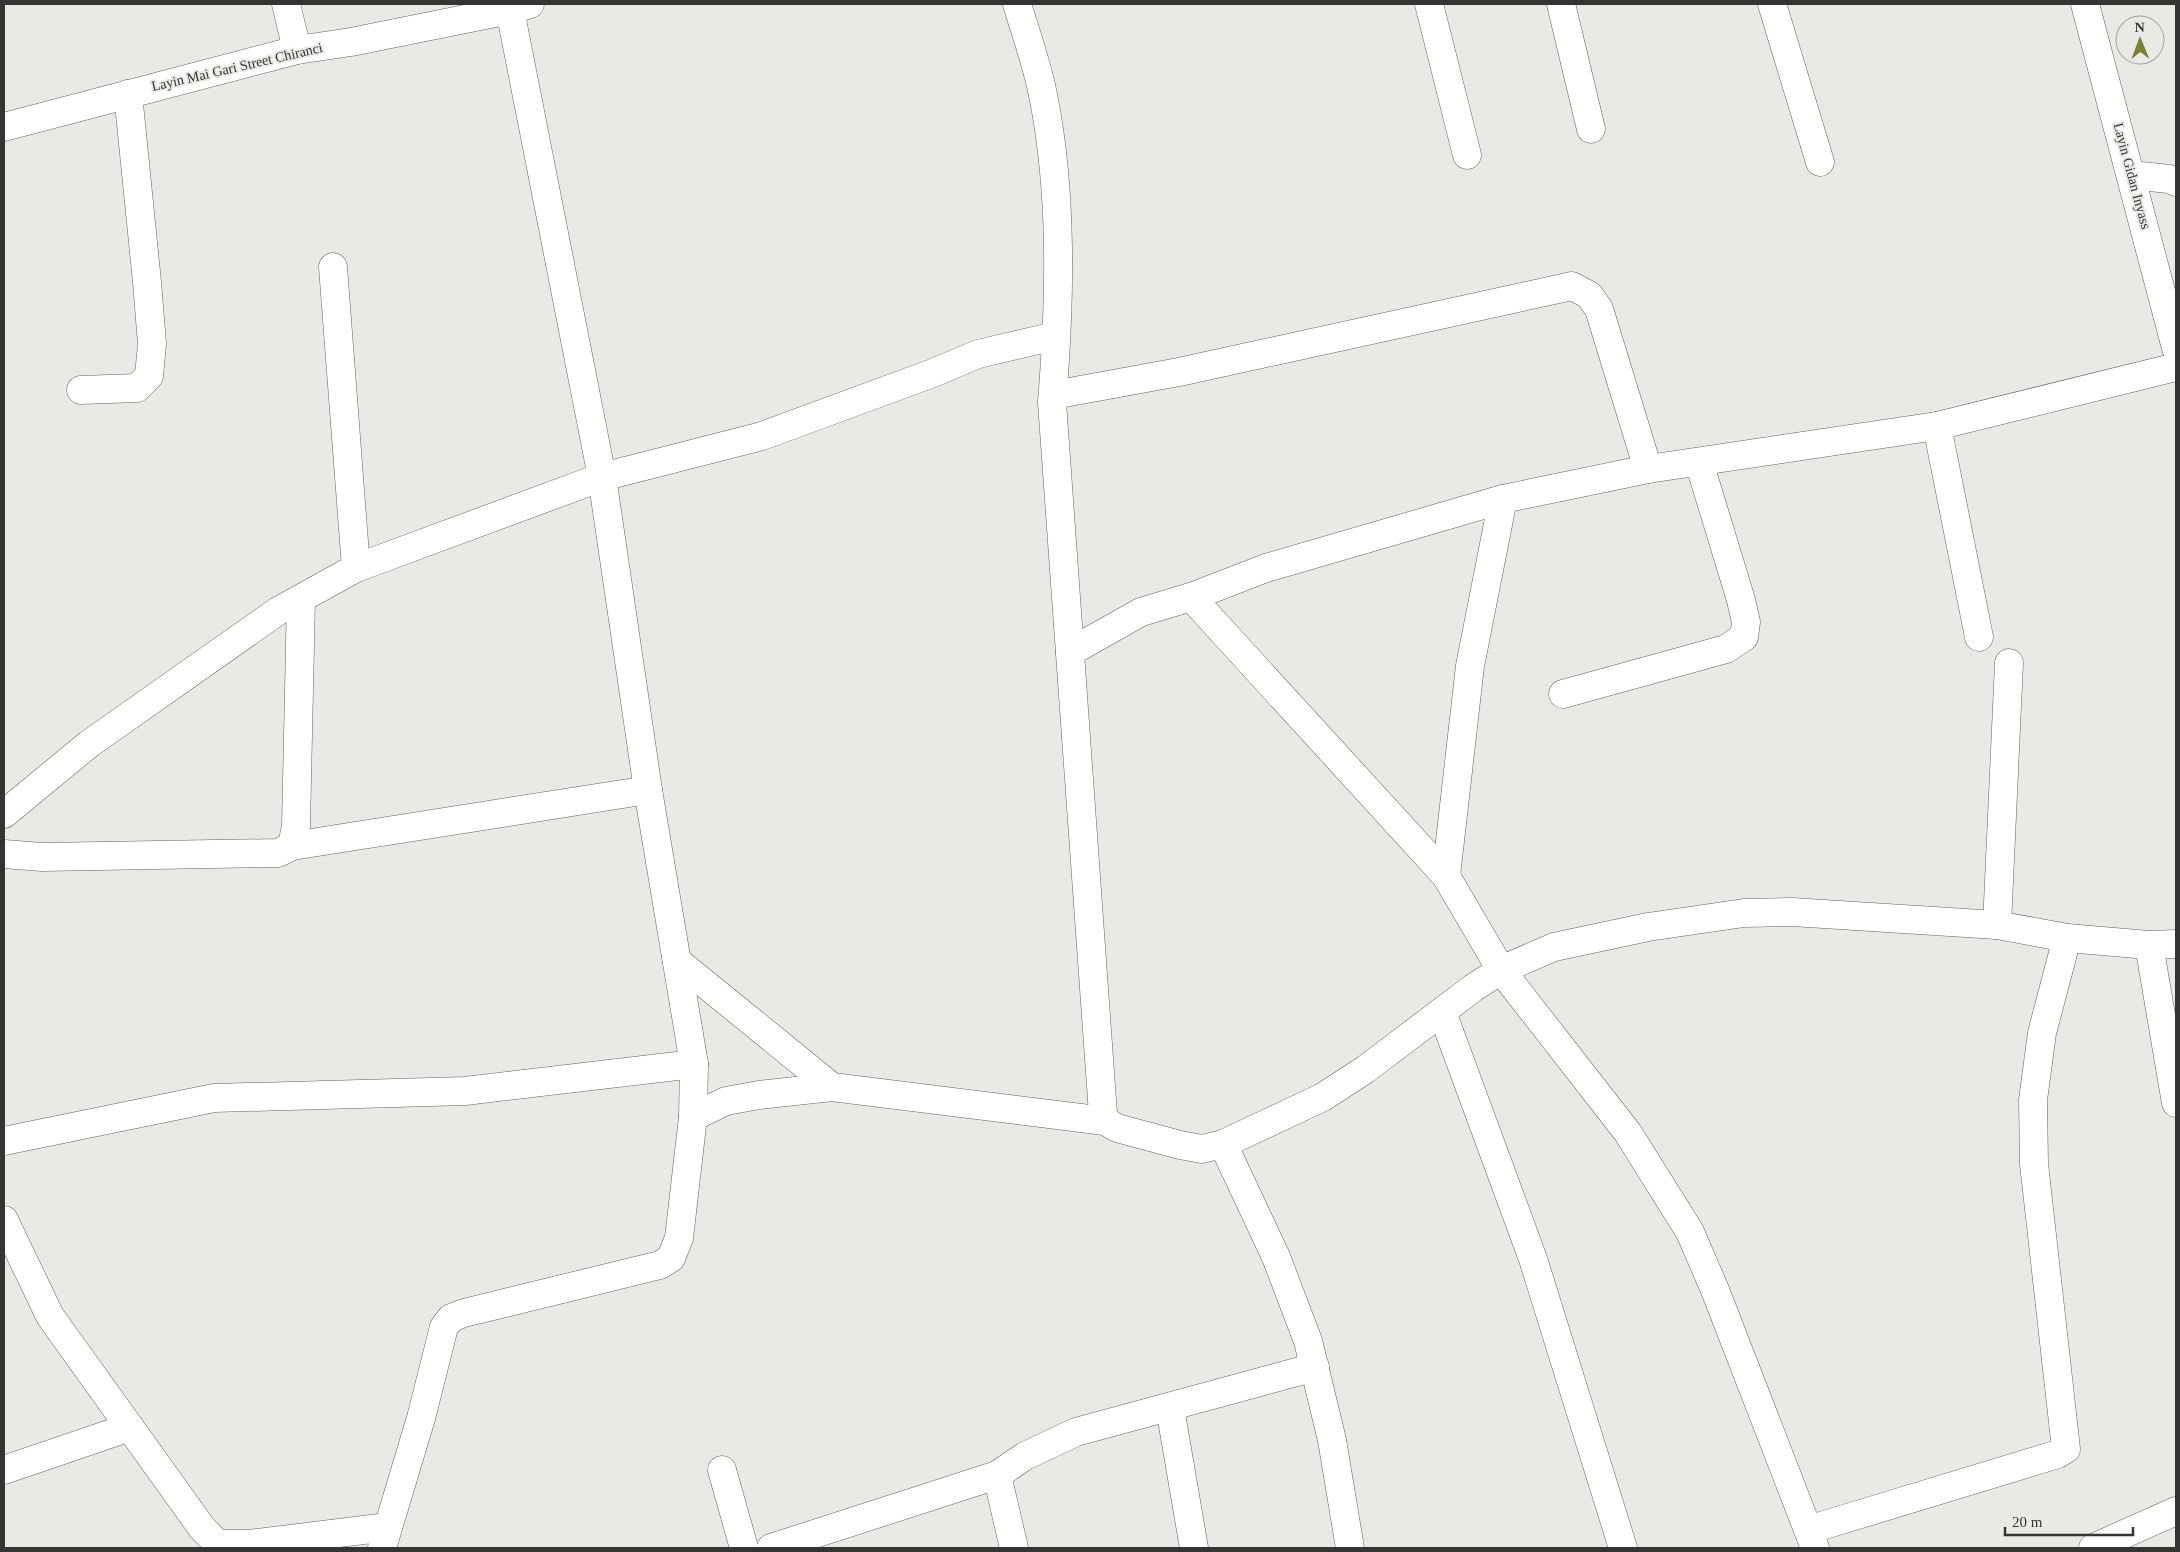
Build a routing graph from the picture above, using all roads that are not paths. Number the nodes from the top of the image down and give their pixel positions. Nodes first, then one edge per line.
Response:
1 (286, 4) edge
2 (1017, 4) edge
3 (1429, 4) edge
4 (1562, 4) edge
5 (1772, 4) edge
6 (2085, 4) edge
7 (520, 7) edge
8 (297, 50) junction
9 (128, 94) junction
10 (4, 127) edge
11 (1591, 129) dead end
12 (1467, 155) dead end
13 (1820, 162) dead end
14 (2131, 175) junction
15 (2176, 182) edge
16 (333, 267) dead end
17 (1055, 336) junction
18 (2176, 348) edge
19 (2176, 367) edge
20 (81, 390) dead end
21 (1053, 395) junction
22 (1937, 426) junction
23 (1700, 462) junction
24 (1648, 469) junction
25 (602, 477) junction
26 (1503, 500) junction
27 (356, 568) junction
28 (1191, 597) junction
29 (301, 599) junction
30 (1979, 636) dead end
31 (1070, 652) junction
32 (2008, 663) dead end
33 (1563, 694) dead end
34 (648, 790) junction
35 (4, 814) edge
36 (292, 846) junction
37 (4, 854) edge
38 (1446, 876) junction
39 (1996, 926) junction
40 (2066, 938) junction
41 (2176, 944) edge
42 (2149, 945) junction
43 (677, 961) junction
44 (1501, 970) junction
45 (1442, 1012) junction
46 (694, 1064) junction
47 (832, 1087) junction
48 (2176, 1103) edge
49 (693, 1117) junction
50 (1105, 1121) junction
51 (4, 1141) edge
52 (1223, 1144) junction
53 (4, 1220) edge
54 (1315, 1367) junction
55 (1170, 1408) junction
56 (130, 1427) junction
57 (4, 1470) edge
58 (722, 1470) dead end
59 (997, 1475) junction
60 (2176, 1510) edge
61 (385, 1538) edge
62 (1811, 1539) edge
63 (744, 1548) edge
64 (770, 1548) edge
65 (1014, 1548) edge
66 (1194, 1548) edge
67 (1350, 1548) edge
68 (1623, 1548) edge
69 (2093, 1548) edge

1 - 8 street
2 - 17 street
3 - 12 street
4 - 11 street
5 - 13 street
6 - 14 street, Layin Gidan Inyass
7 - 8 street, Layin Mai Gari Street Chiranci
7 - 25 street
8 - 9 street, Layin Mai Gari Street Chiranci
9 - 10 street, Layin Mai Gari Street Chiranci
9 - 20 street
14 - 15 street
14 - 18 street, Layin Gidan Inyass
16 - 27 street
17 - 21 street
17 - 25 street
19 - 22 street
21 - 24 street
21 - 31 street
22 - 23 street
22 - 30 street
23 - 24 street
23 - 33 street
24 - 26 street
25 - 27 street
25 - 34 street
26 - 28 street
26 - 38 street
27 - 29 street
28 - 31 street
28 - 38 street
29 - 35 street
29 - 36 street
31 - 50 street
32 - 39 street
34 - 36 street
34 - 43 street
36 - 37 street
38 - 44 street
39 - 40 street
39 - 44 street
40 - 42 street
40 - 62 street
41 - 42 street
42 - 48 street
43 - 46 street
43 - 47 street
44 - 45 street
44 - 62 street
45 - 52 street
45 - 68 street
46 - 49 street
46 - 51 street
47 - 49 street
47 - 50 street
49 - 61 street
50 - 52 street
52 - 54 street
53 - 56 street
54 - 55 street
54 - 67 street
55 - 59 street
55 - 66 street
56 - 57 street
56 - 61 street
58 - 63 street
59 - 64 street
59 - 65 street
60 - 69 street

